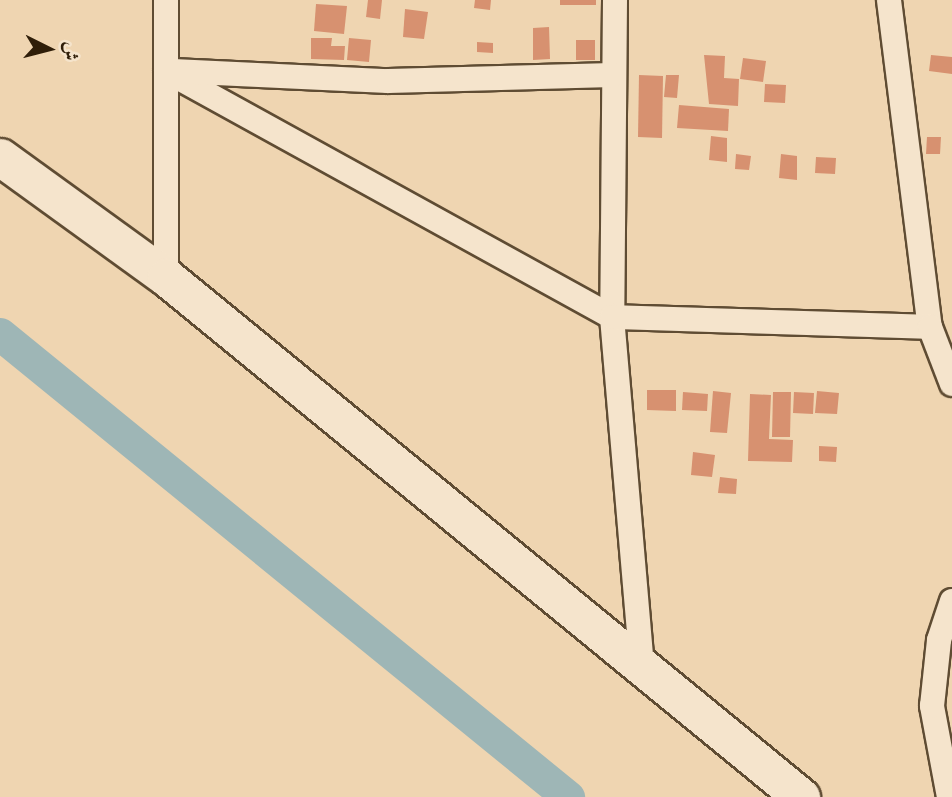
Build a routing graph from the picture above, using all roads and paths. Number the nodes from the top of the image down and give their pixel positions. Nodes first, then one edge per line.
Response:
1 (166, 0) edge
2 (615, 0) edge
3 (889, 0) edge
4 (166, 71) junction
5 (613, 75) junction
6 (0, 157) edge
7 (166, 276) junction
8 (612, 317) junction
9 (930, 327) junction
10 (949, 371) edge
11 (951, 609) edge
12 (642, 667) junction
13 (801, 797) edge
14 (949, 797) edge

1 - 4 street
2 - 5 street
3 - 9 street
4 - 5 street
4 - 7 street
4 - 8 street
5 - 8 street
6 - 7 street
7 - 12 street
8 - 9 street
8 - 12 street
9 - 10 street
11 - 14 street
12 - 13 street

